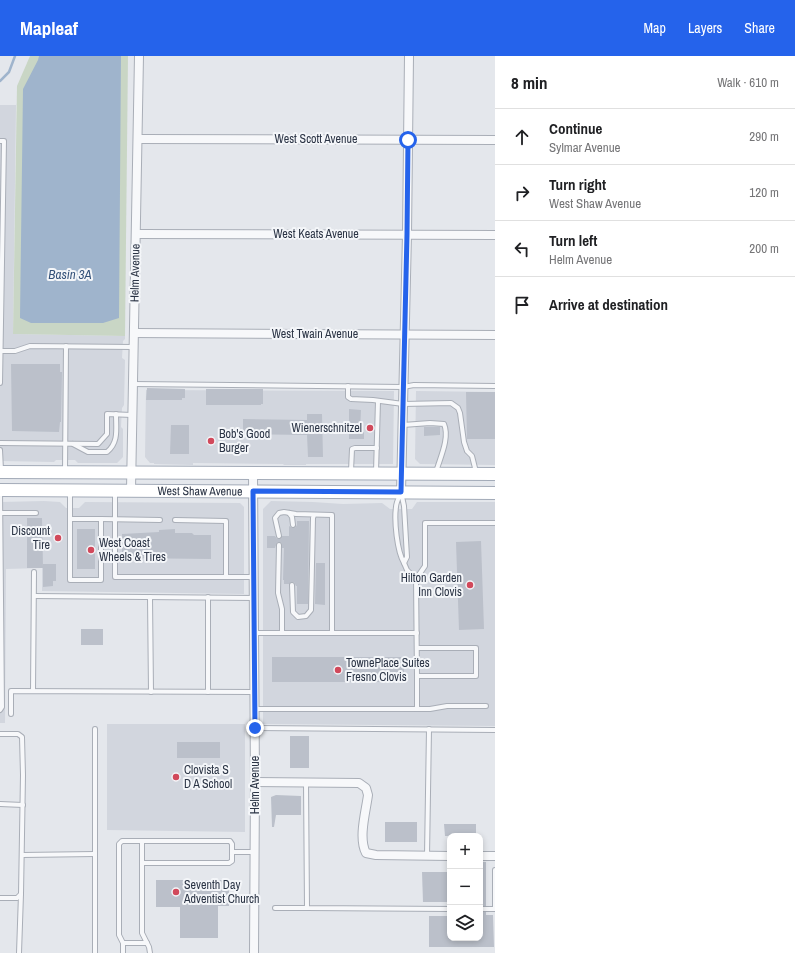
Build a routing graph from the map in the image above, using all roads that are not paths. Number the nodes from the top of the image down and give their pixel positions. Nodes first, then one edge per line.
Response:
1 (139, 56) edge
2 (409, 56) edge
3 (138, 139) junction
4 (408, 140) junction
5 (495, 140) edge
6 (0, 141) edge
7 (136, 234) junction
8 (407, 234) junction
9 (495, 235) edge
10 (134, 333) junction
11 (404, 335) junction
12 (495, 335) edge
13 (66, 346) junction
14 (134, 347) junction
15 (0, 351) edge
16 (0, 383) edge
17 (133, 384) junction
18 (348, 386) junction
19 (495, 386) edge
20 (404, 387) junction
21 (378, 401) junction
22 (403, 404) junction
23 (116, 414) junction
24 (132, 415) junction
25 (403, 425) junction
26 (0, 443) edge
27 (65, 444) junction
28 (72, 444) junction
29 (377, 448) junction
30 (0, 450) edge
31 (0, 472) edge
32 (65, 472) junction
33 (132, 473) junction
34 (253, 474) junction
35 (351, 474) junction
36 (376, 474) junction
37 (402, 474) junction
38 (436, 474) junction
39 (477, 474) junction
40 (495, 474) edge
41 (0, 490) edge
42 (70, 490) junction
43 (115, 490) junction
44 (131, 490) junction
45 (253, 491) junction
46 (401, 492) junction
47 (495, 493) edge
48 (288, 512) junction
49 (0, 513) edge
50 (36, 513) dead end
51 (314, 515) junction
52 (101, 519) junction
53 (70, 520) junction
54 (115, 520) junction
55 (160, 520) dead end
56 (175, 520) dead end
57 (495, 523) edge
58 (293, 525) dead end
59 (279, 536) dead end
60 (279, 545) dead end
61 (404, 563) junction
62 (34, 572) dead end
63 (226, 577) junction
64 (254, 577) junction
65 (416, 579) junction
66 (292, 585) dead end
67 (34, 596) junction
68 (150, 597) junction
69 (208, 597) junction
70 (254, 598) junction
71 (254, 633) junction
72 (282, 633) junction
73 (332, 633) junction
74 (417, 633) junction
75 (417, 648) junction
76 (418, 676) junction
77 (33, 691) junction
78 (151, 692) junction
79 (208, 692) junction
80 (254, 692) junction
81 (486, 706) dead end
82 (254, 709) junction
83 (417, 709) junction
84 (0, 710) edge
85 (11, 714) dead end
86 (255, 728) junction
87 (95, 729) dead end
88 (429, 729) junction
89 (495, 730) edge
90 (0, 734) edge
91 (255, 782) junction
92 (306, 782) junction
93 (0, 804) edge
94 (23, 805) junction
95 (142, 841) junction
96 (232, 852) junction
97 (254, 852) junction
98 (95, 854) junction
99 (22, 855) junction
100 (427, 856) junction
101 (447, 856) edge
102 (483, 856) edge
103 (495, 856) edge
104 (142, 863) junction
105 (495, 870) edge
106 (21, 894) junction
107 (0, 898) edge
108 (275, 908) dead end
109 (307, 908) junction
110 (447, 909) edge
111 (483, 909) edge
112 (495, 909) edge
113 (123, 943) junction
114 (147, 943) junction
115 (19, 953) edge
116 (95, 953) edge
117 (123, 953) edge
118 (150, 953) edge
119 (254, 953) edge

1 - 3 street, Helm Avenue
2 - 4 street
3 - 4 street, West Scott Avenue
3 - 7 street, Helm Avenue
4 - 5 street, West Scott Avenue
4 - 8 street
6 - 15 lane
7 - 8 street, West Keats Avenue
7 - 10 street, Helm Avenue
8 - 9 street, West Keats Avenue
8 - 11 street
10 - 11 street, West Twain Avenue
10 - 14 street, Helm Avenue
11 - 12 street, West Twain Avenue
11 - 20 street
13 - 14 lane
13 - 15 lane
13 - 27 lane
14 - 17 street, Helm Avenue
15 - 16 lane
17 - 18 lane
17 - 24 street, Helm Avenue
18 - 20 lane
18 - 21 lane
19 - 20 lane
20 - 22 street
21 - 22 lane
21 - 29 lane
22 - 25 street
22 - 39 lane
23 - 24 lane
23 - 28 lane
23 - 28 lane
24 - 33 street, Helm Avenue
25 - 37 street
25 - 38 lane
26 - 27 lane
27 - 28 lane
27 - 32 lane
29 - 35 lane
29 - 36 lane
30 - 31 lane
31 - 32 main road, West Shaw Avenue
32 - 33 main road, West Shaw Avenue
33 - 34 main road, West Shaw Avenue
33 - 44 street, Helm Avenue
34 - 35 main road, West Shaw Avenue
34 - 45 street, Helm Avenue
35 - 36 main road, West Shaw Avenue
36 - 37 main road, West Shaw Avenue
37 - 38 main road, West Shaw Avenue
37 - 46 street
38 - 39 main road, West Shaw Avenue
39 - 40 main road, West Shaw Avenue
41 - 42 main road, West Shaw Avenue
41 - 49 lane
42 - 43 main road, West Shaw Avenue
42 - 53 lane
43 - 44 main road, West Shaw Avenue
43 - 54 lane
44 - 45 main road, West Shaw Avenue
45 - 46 main road, West Shaw Avenue
45 - 64 street, Helm Avenue
46 - 47 main road, West Shaw Avenue
46 - 61 lane
46 - 61 lane
48 - 51 lane
48 - 58 lane
48 - 59 lane
49 - 50 lane
49 - 84 lane
51 - 66 lane
51 - 73 lane
52 - 53 lane
52 - 53 lane
52 - 54 lane
54 - 55 lane
54 - 63 lane
56 - 63 lane
57 - 65 lane
60 - 72 lane
61 - 65 lane
62 - 67 lane
63 - 64 lane
64 - 70 street, Helm Avenue
65 - 74 lane
67 - 68 lane
67 - 77 lane
68 - 69 lane
68 - 78 lane
69 - 70 lane
69 - 79 lane
70 - 71 street, Helm Avenue
71 - 72 lane
71 - 80 street, Helm Avenue
72 - 73 lane
73 - 74 lane
74 - 75 lane
75 - 76 lane
75 - 76 lane
76 - 83 lane
77 - 78 lane
77 - 85 lane
78 - 79 lane
79 - 80 lane
80 - 82 street, Helm Avenue
81 - 83 lane
82 - 83 lane
82 - 86 street, Helm Avenue
86 - 88 lane
86 - 91 street, Helm Avenue
87 - 98 lane
88 - 89 lane
88 - 100 lane
90 - 94 lane
91 - 92 street
91 - 97 street, Helm Avenue
92 - 100 street
92 - 109 lane
93 - 94 lane
94 - 99 lane
95 - 96 lane
95 - 104 lane
95 - 113 lane
96 - 97 lane
96 - 104 lane
97 - 119 street, Helm Avenue
98 - 99 lane
98 - 116 lane
99 - 106 lane
100 - 101 street
102 - 103 street
104 - 114 lane
105 - 112 lane
106 - 107 lane
106 - 115 lane
108 - 109 lane
109 - 110 lane
111 - 112 lane
113 - 114 lane
113 - 117 lane
114 - 118 lane

